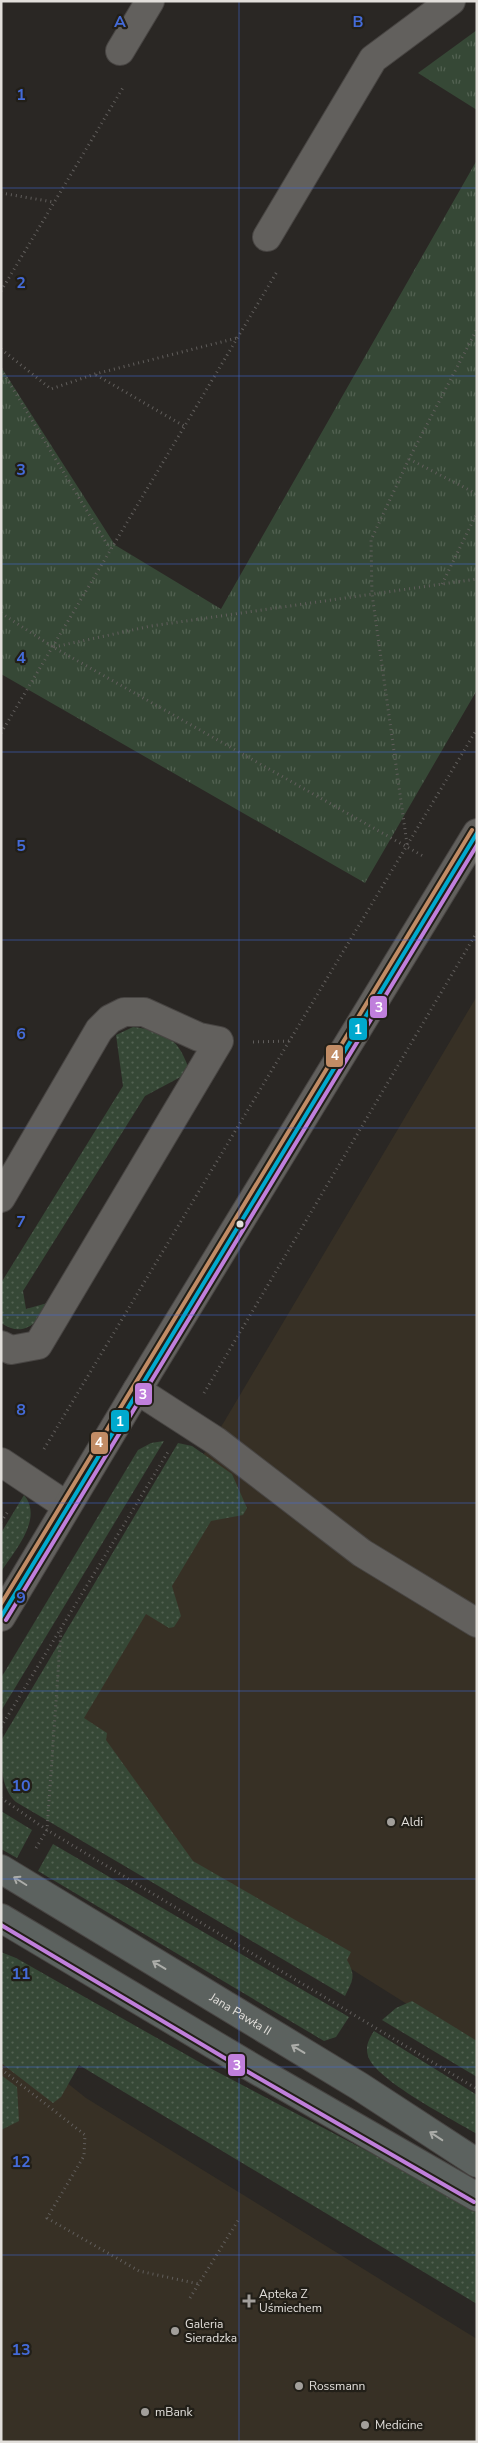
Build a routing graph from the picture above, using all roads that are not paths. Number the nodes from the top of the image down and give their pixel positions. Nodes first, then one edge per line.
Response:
1 (150, 1) edge
2 (451, 1) edge
3 (120, 51) dead end
4 (267, 237) dead end
5 (477, 832) edge
6 (1, 1198) edge
7 (1, 1345) edge
8 (137, 1390) junction
9 (1, 1462) edge
10 (67, 1506) junction
11 (1, 1617) edge
12 (477, 1623) edge
13 (1, 1869) edge
14 (1, 1918) edge
15 (1, 1933) edge
16 (38, 1941) junction
17 (477, 2162) edge
18 (477, 2197) edge

1 - 3 street
2 - 4 street
5 - 8 street
6 - 7 street
8 - 10 street
8 - 12 street
9 - 10 street
10 - 11 street
17 -> 13 main road, Jana Pawła II
14 - 16 main road
15 - 16 street
16 - 18 main road

